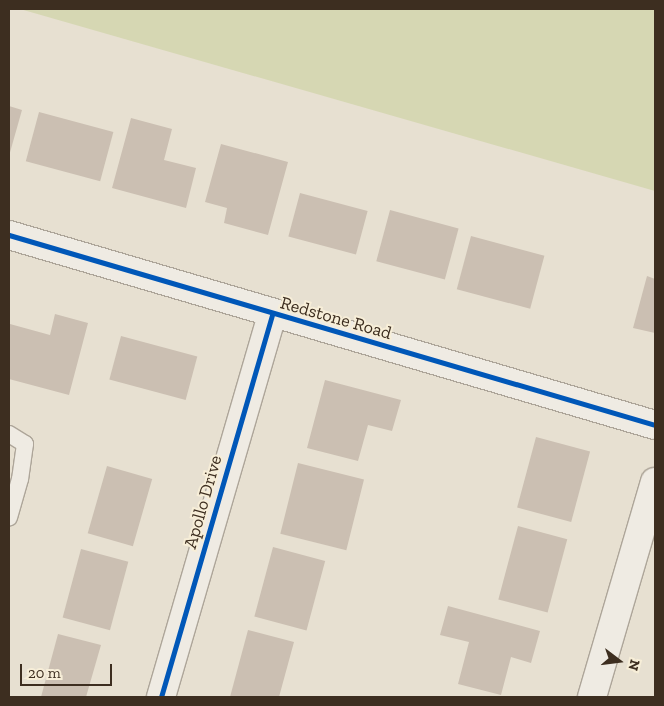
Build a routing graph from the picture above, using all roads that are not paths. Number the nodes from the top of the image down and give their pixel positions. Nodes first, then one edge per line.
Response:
1 (9, 235) edge
2 (272, 314) junction
3 (655, 425) edge
4 (9, 434) edge
5 (655, 482) edge
6 (9, 517) edge
7 (161, 697) edge
8 (592, 697) edge

1 - 2 street, Redstone Road
2 - 3 street, Redstone Road
2 - 7 street, Apollo Drive
4 - 6 lane
5 - 8 street

